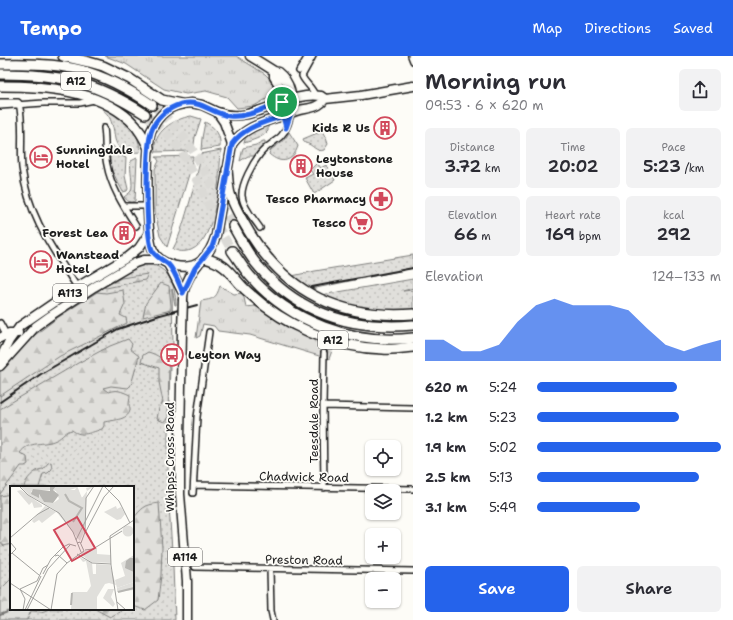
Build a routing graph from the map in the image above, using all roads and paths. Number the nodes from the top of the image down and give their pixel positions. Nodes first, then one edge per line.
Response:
1 (63, 56) edge
2 (250, 56) edge
3 (308, 56) edge
4 (313, 56) edge
5 (411, 56) edge
6 (413, 61) edge
7 (0, 64) edge
8 (274, 71) junction
9 (299, 71) dead end
10 (0, 74) edge
11 (0, 86) edge
12 (413, 86) edge
13 (315, 95) junction
14 (325, 99) junction
15 (95, 100) junction
16 (292, 100) junction
17 (0, 102) edge
18 (282, 102) junction
19 (181, 104) junction
20 (20, 105) junction
21 (152, 105) tunnel mouth
22 (0, 106) edge
23 (217, 112) junction
24 (145, 114) tunnel mouth
25 (287, 115) junction
26 (104, 128) dead end
27 (286, 128) junction
28 (232, 144) junction
29 (149, 148) junction
30 (227, 170) junction
31 (124, 206) junction
32 (147, 206) junction
33 (136, 226) dead end
34 (233, 226) tunnel mouth
35 (260, 228) dead end
36 (149, 234) junction
37 (232, 250) tunnel mouth
38 (202, 260) junction
39 (164, 262) junction
40 (77, 288) junction
41 (183, 296) junction
42 (413, 314) edge
43 (0, 323) edge
44 (413, 325) edge
45 (36, 326) junction
46 (209, 332) dead end
47 (15, 333) junction
48 (5, 338) edge
49 (413, 338) edge
50 (0, 345) edge
51 (413, 347) edge
52 (324, 353) dead end
53 (0, 359) edge
54 (0, 366) edge
55 (323, 406) junction
56 (413, 408) edge
57 (194, 485) junction
58 (324, 488) junction
59 (413, 489) edge
60 (193, 493) dead end
61 (195, 567) dead end
62 (270, 569) junction
63 (413, 571) edge
64 (187, 620) edge
65 (273, 620) edge

1 - 19 highway, A12
2 - 8 main road
3 - 9 street
4 - 13 street
5 - 6 street
7 - 21 highway, A12
8 - 16 main road
8 - 18 main road
10 - 24 highway, A12
11 - 15 highway, A12
12 - 14 main road
13 - 14 main road
13 - 16 main road
14 - 25 main road
15 - 20 street
15 - 29 highway, A12
16 - 18 main road
16 - 25 main road
17 - 20 street
18 - 23 main road
18 - 25 main road
19 - 23 main road
19 - 29 main road, A114
20 - 22 street
20 - 40 street
23 - 28 main road
25 - 27 street
25 - 27 street
25 - 28 main road
26 - 31 street
27 - 35 street
28 - 30 main road, A114
29 - 32 main road, A114
30 - 38 main road, A114
30 - 42 highway
31 - 32 street
31 - 33 street
32 - 36 main road, A114
34 - 44 highway, A12
36 - 39 main road, A114
36 - 40 main road, A113
37 - 49 highway, A12
38 - 39 main road
38 - 41 main road, Whipps Cross Road / A114
38 - 51 highway, A12
39 - 41 main road, Whipps Cross Road / A114
39 - 45 main road, A113
40 - 47 main road, A113
41 - 64 main road, Whipps Cross Road / A114, bridge
43 - 48 street
45 - 47 main road, A113
45 - 54 main road
46 - 57 street, Whipps Cross Road
47 - 48 main road, A113
48 - 50 main road, A113
48 - 53 main road
52 - 55 street, Teesdale Road
55 - 56 street
55 - 58 street, Teesdale Road
57 - 58 street, Chadwick Road
57 - 60 street, Whipps Cross Road
58 - 59 street, Chadwick Road
61 - 62 street, Preston Road
62 - 63 street, Preston Road
62 - 65 street

